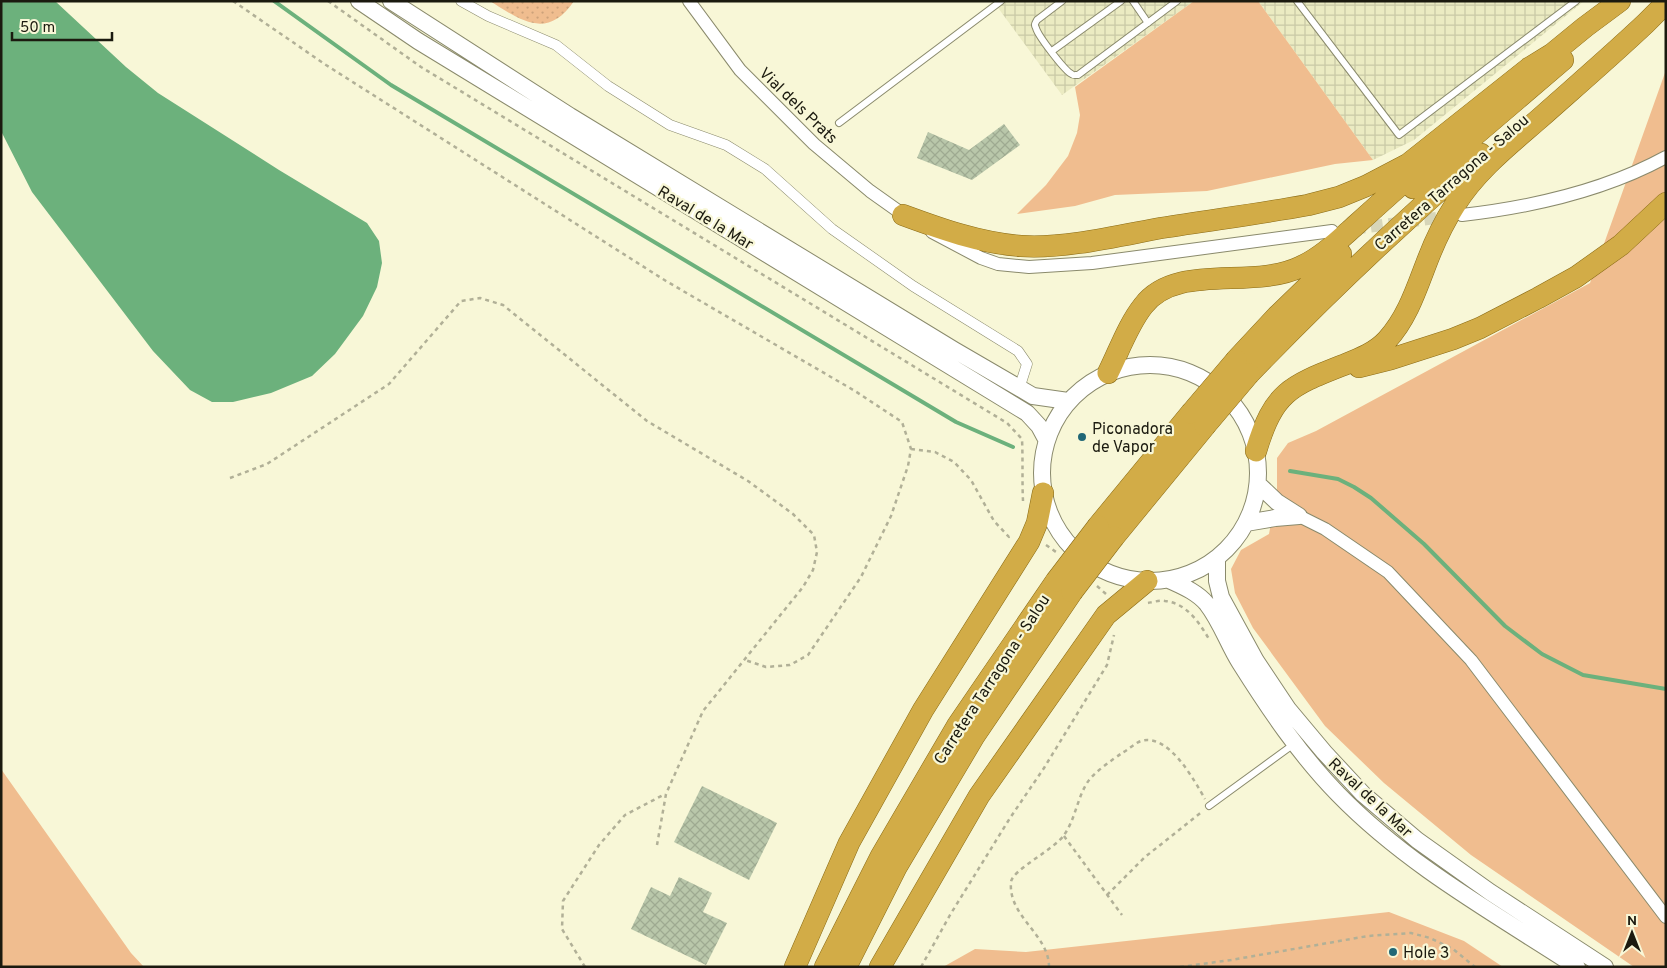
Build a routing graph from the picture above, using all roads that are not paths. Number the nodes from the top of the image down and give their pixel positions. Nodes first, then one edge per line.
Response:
1 (360, 1) edge
2 (391, 1) edge
3 (461, 1) edge
4 (689, 1) edge
5 (1001, 1) edge
6 (1062, 1) edge
7 (1121, 1) edge
8 (1133, 1) edge
9 (1178, 1) edge
10 (1297, 1) edge
11 (1576, 1) edge
12 (1620, 1) edge
13 (1632, 1) edge
14 (1664, 2) edge
15 (1148, 23) junction
16 (1052, 51) junction
17 (1552, 54) junction
18 (838, 123) dead end
19 (1666, 157) edge
20 (1666, 203) edge
21 (903, 215) junction
22 (1462, 215) tunnel mouth
23 (1332, 231) dead end
24 (1242, 367) junction
25 (1108, 373) junction
26 (1307, 379) junction
27 (1019, 389) junction
28 (1068, 401) junction
29 (1046, 439) junction
30 (1256, 451) junction
31 (1258, 484) junction
32 (1043, 493) junction
33 (1299, 516) junction
34 (1246, 523) junction
35 (1217, 558) junction
36 (1169, 580) junction
37 (1147, 581) junction
38 (1064, 587) junction
39 (1295, 743) junction
40 (1209, 806) road end
41 (1666, 917) edge
42 (795, 967) edge
43 (825, 967) edge
44 (846, 967) edge
45 (880, 967) edge
46 (1576, 967) edge
47 (1606, 967) edge

1 - 29 street, Raval de la Mar
2 - 27 street, Raval de la Mar
3 - 27 street
4 - 21 street, Vial dels Prats
5 - 18 lane
6 - 16 lane
7 - 16 lane
8 - 15 lane
9 - 15 lane
10 - 11 lane
12 - 17 highway
13 - 24 highway, Carretera Tarragona - Salou
14 - 24 highway, Carretera Tarragona - Salou
14 - 26 highway
15 - 16 lane
17 - 21 highway
17 - 25 highway
19 - 22 street
20 - 26 highway
21 - 23 street, Vial dels Prats
24 - 38 highway, Carretera Tarragona - Salou, bridge
25 - 28 street
25 - 30 street
26 - 30 highway
27 - 28 street, Raval de la Mar
28 - 29 street
29 - 32 street
30 - 31 street
31 - 33 street
31 - 34 street
32 - 37 street
32 - 42 highway
33 - 34 street
33 - 41 street
34 - 35 street
35 - 36 street
35 - 47 street, Raval de la Mar
36 - 37 street
36 - 39 street, Raval de la Mar
37 - 45 highway
38 - 43 highway, Carretera Tarragona - Salou
38 - 44 highway, Carretera Tarragona - Salou
39 - 40 lane
39 - 46 street, Raval de la Mar

